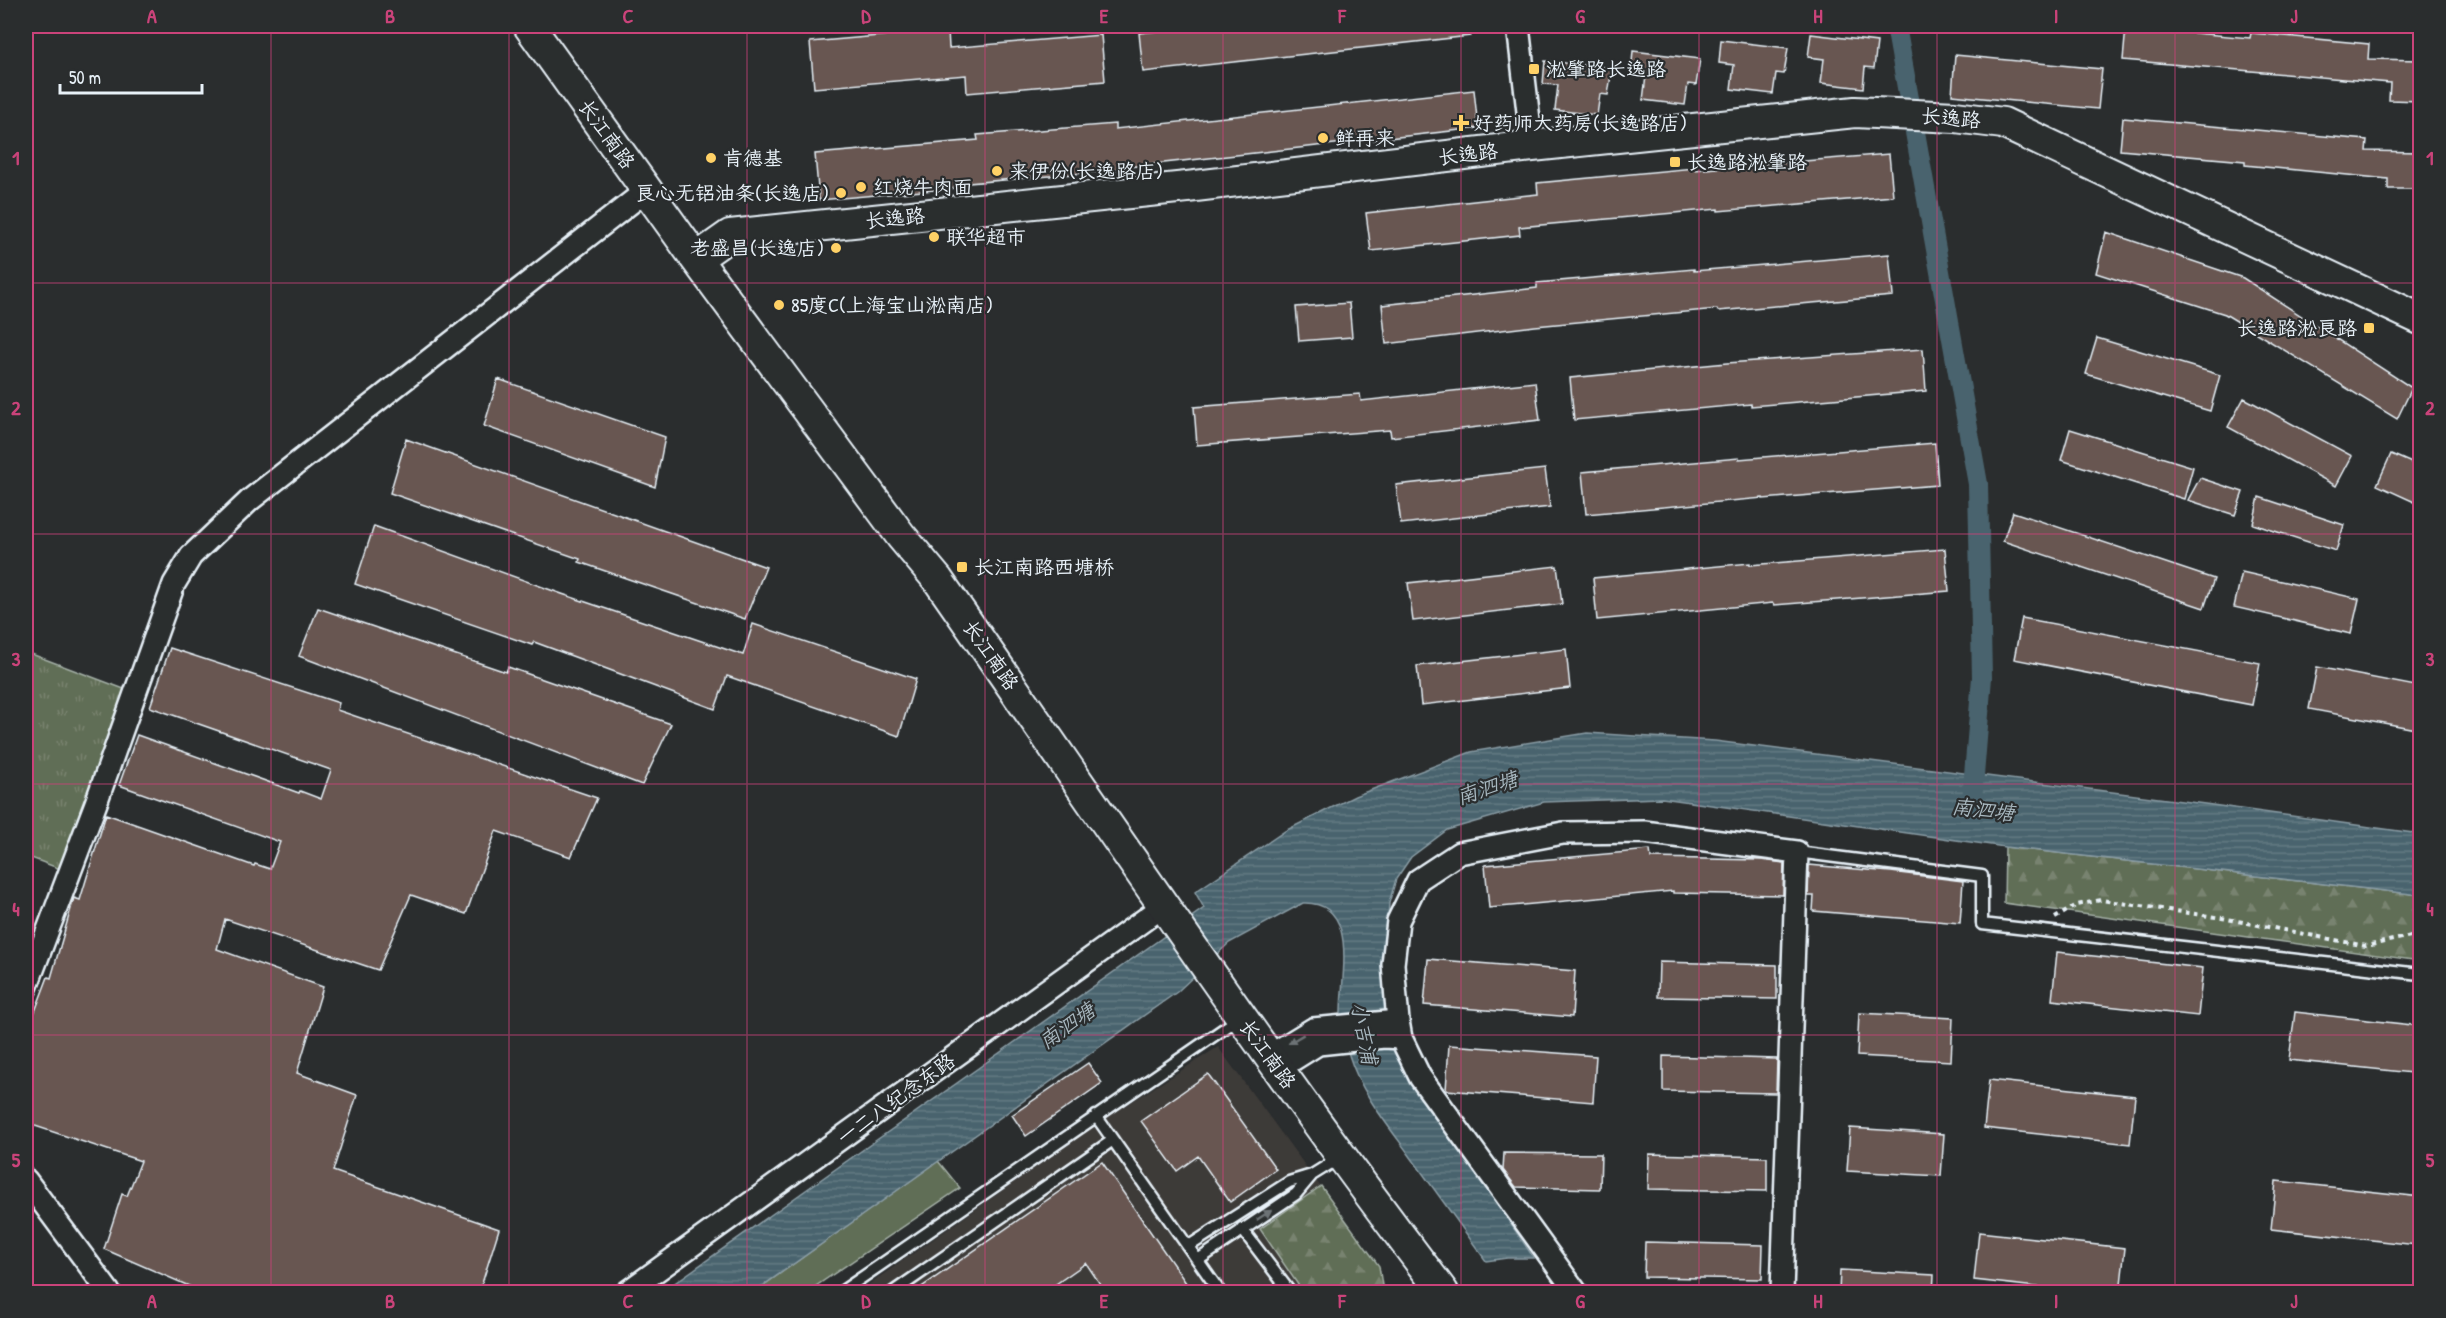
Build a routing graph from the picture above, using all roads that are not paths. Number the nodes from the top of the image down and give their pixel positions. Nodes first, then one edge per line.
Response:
1 (529, 26) edge
2 (1518, 26) edge
3 (1532, 146) junction
4 (647, 190) junction
5 (696, 259) junction
6 (2421, 319) edge
7 (1797, 852) junction
8 (1172, 916) junction
9 (2421, 974) edge
10 (26, 988) edge
11 (1237, 1011) junction
12 (1392, 1030) junction
13 (1274, 1062) junction
14 (1096, 1116) junction
15 (1113, 1140) junction
16 (1341, 1157) junction
17 (1312, 1175) junction
18 (26, 1180) edge
19 (1369, 1196) junction
20 (1242, 1229) junction
21 (1189, 1246) junction
22 (1198, 1260) junction
23 (109, 1293) edge
24 (627, 1293) edge
25 (841, 1293) edge
26 (894, 1293) edge
27 (1220, 1293) edge
28 (1290, 1293) edge
29 (1422, 1293) edge
30 (1443, 1293) edge
31 (1576, 1293) edge
32 (1782, 1293) edge

1 - 4 street, 长江南路
2 - 3 street
3 - 5 street, 长逸路
3 - 6 street, 长逸路
4 - 5 street, 长江南路
4 - 10 street
5 - 8 street, 长江南路
7 - 9 lane
7 - 12 street
7 - 32 street
8 - 11 street, 长江南路
8 - 24 street, 一二八纪念东路
11 - 13 street, 长江南路
11 - 14 lane
12 - 13 street
12 - 31 street
13 - 16 street, 长江南路
14 - 15 lane
14 - 25 lane
15 - 21 lane
15 - 26 lane
16 - 17 lane
16 - 19 street, 长江南路
20 -> 17 lane
17 - 21 lane
18 - 23 street
19 - 29 street
19 - 30 street, 长江南路
20 - 22 lane
20 - 28 lane
21 - 22 lane
22 - 27 lane

